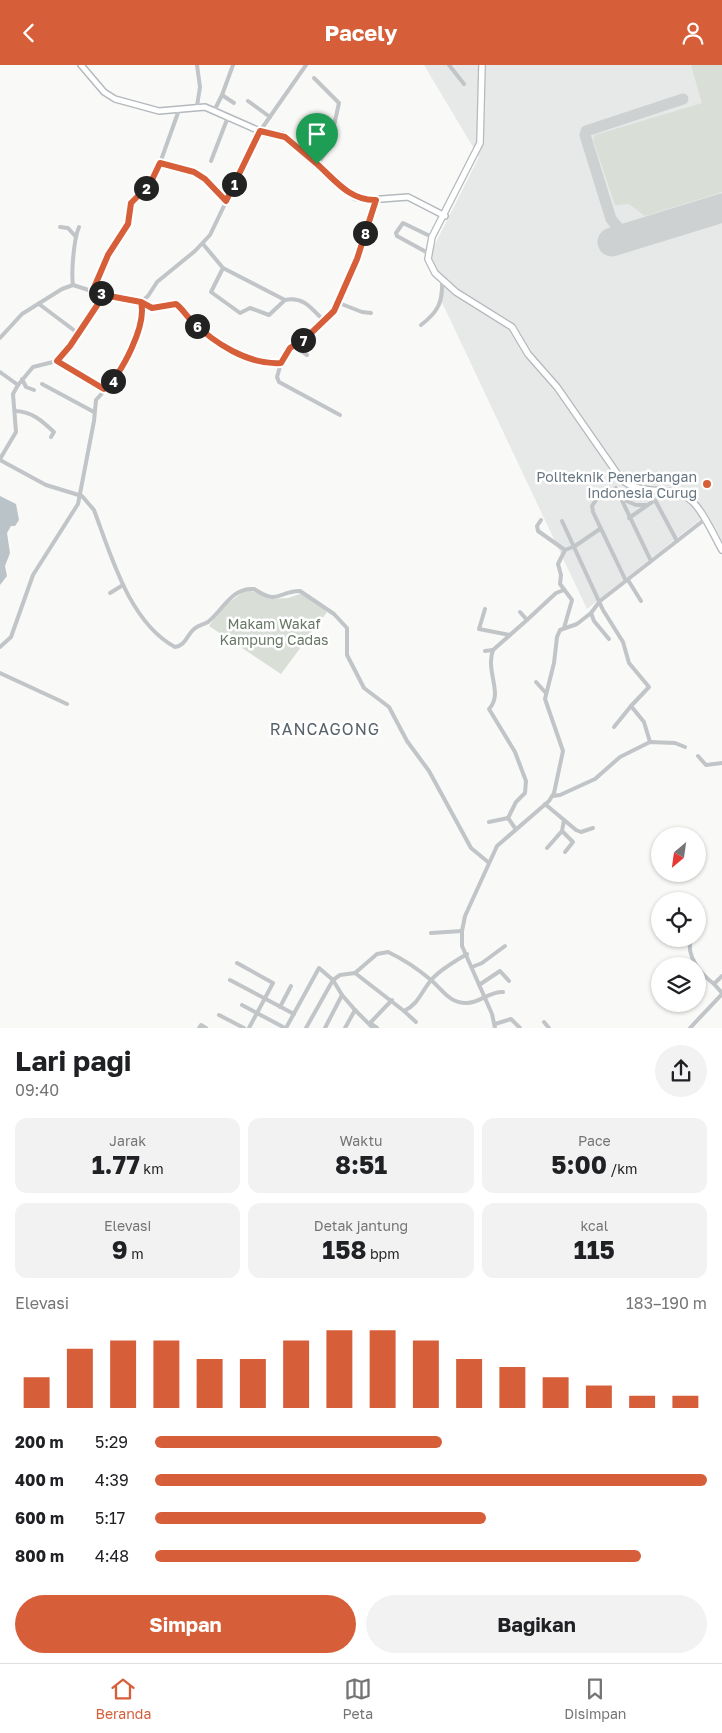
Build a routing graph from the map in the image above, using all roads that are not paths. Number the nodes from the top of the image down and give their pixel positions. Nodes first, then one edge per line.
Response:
1 (81, 65) edge
2 (197, 65) edge
3 (233, 65) edge
4 (449, 65) edge
5 (482, 65) edge
6 (304, 66) edge
7 (314, 78) dead end
8 (464, 84) dead end
9 (222, 95) junction
10 (248, 101) dead end
11 (234, 103) dead end
12 (197, 106) junction
13 (179, 111) junction
14 (214, 111) junction
15 (228, 117) junction
16 (270, 117) junction
17 (260, 131) junction
18 (211, 161) dead end
19 (160, 163) junction
20 (317, 164) junction
21 (376, 200) junction
22 (226, 201) junction
23 (445, 217) junction
24 (60, 227) dead end
25 (79, 227) dead end
26 (76, 237) junction
27 (432, 237) junction
28 (203, 244) junction
29 (428, 253) junction
30 (223, 268) junction
31 (442, 281) junction
32 (73, 285) junction
33 (93, 290) junction
34 (104, 295) junction
35 (285, 300) junction
36 (141, 302) junction
37 (339, 303) junction
38 (39, 304) junction
39 (371, 313) dead end
40 (324, 321) junction
41 (421, 325) dead end
42 (79, 334) junction
43 (0, 338) edge
44 (294, 346) junction
45 (307, 355) dead end
46 (57, 361) junction
47 (281, 363) junction
48 (0, 372) edge
49 (22, 379) junction
50 (42, 384) dead end
51 (18, 385) junction
52 (104, 389) junction
53 (34, 390) dead end
54 (16, 411) junction
55 (94, 412) junction
56 (340, 415) dead end
57 (51, 437) dead end
58 (0, 459) edge
59 (82, 496) junction
60 (621, 499) junction
61 (646, 505) junction
62 (629, 518) junction
63 (541, 520) dead end
64 (704, 520) junction
65 (562, 521) dead end
66 (600, 529) junction
67 (677, 541) junction
68 (575, 546) junction
69 (565, 550) junction
70 (722, 550) edge
71 (651, 561) junction
72 (627, 581) junction
73 (123, 585) junction
74 (564, 590) junction
75 (110, 593) dead end
76 (600, 601) junction
77 (641, 601) dead end
78 (485, 609) dead end
79 (520, 612) dead end
80 (591, 613) junction
81 (527, 620) junction
82 (564, 628) junction
83 (510, 635) junction
84 (609, 639) dead end
85 (0, 647) edge
86 (485, 651) dead end
87 (493, 651) junction
88 (0, 673) edge
89 (536, 682) dead end
90 (545, 692) junction
91 (67, 705) dead end
92 (631, 706) junction
93 (614, 727) dead end
94 (650, 742) junction
95 (685, 747) dead end
96 (698, 756) dead end
97 (722, 763) edge
98 (553, 796) junction
99 (545, 804) junction
100 (508, 818) junction
101 (564, 820) junction
102 (489, 822) dead end
103 (515, 828) junction
104 (593, 828) dead end
105 (562, 831) junction
106 (547, 848) dead end
107 (565, 852) dead end
108 (488, 862) junction
109 (462, 931) junction
110 (432, 933) dead end
111 (505, 946) dead end
112 (690, 947) edge
113 (467, 954) junction
114 (237, 963) dead end
115 (472, 967) junction
116 (355, 973) junction
117 (722, 977) edge
118 (230, 980) dead end
119 (333, 980) junction
120 (431, 980) junction
121 (509, 981) dead end
122 (714, 984) junction
123 (291, 985) dead end
124 (479, 985) junction
125 (503, 992) dead end
126 (722, 993) edge
127 (342, 995) junction
128 (483, 996) junction
129 (264, 998) junction
130 (392, 1000) junction
131 (242, 1005) dead end
132 (280, 1007) junction
133 (355, 1010) junction
134 (404, 1011) junction
135 (257, 1013) junction
136 (294, 1014) junction
137 (219, 1015) dead end
138 (367, 1022) junction
139 (416, 1022) dead end
140 (544, 1022) dead end
141 (495, 1026) edge
142 (199, 1028) edge
143 (206, 1028) edge
144 (244, 1028) edge
145 (249, 1028) edge
146 (286, 1028) edge
147 (306, 1028) edge
148 (325, 1028) edge
149 (345, 1028) edge
150 (363, 1028) edge
151 (375, 1028) edge
152 (520, 1028) edge
153 (549, 1028) edge
154 (690, 1028) edge

1 - 13 street
2 - 12 street
3 - 9 street
4 - 8 street
5 - 23 main road
6 - 16 street
7 - 20 street
9 - 11 street
9 - 14 street
10 - 16 street
12 - 13 street
12 - 14 street
13 - 19 street
14 - 15 street
15 - 17 street
15 - 18 street
16 - 17 street
17 - 20 street
17 - 22 street
19 - 22 street
19 - 33 street
20 - 21 street
21 - 23 street
21 - 37 street
22 - 28 street
23 - 27 main road
24 - 26 street
25 - 26 street
26 - 32 street
27 - 29 main road
27 - 29 street
28 - 30 street
28 - 36 street
29 - 31 main road
30 - 35 street
30 - 35 street
31 - 41 street
31 - 64 main road
32 - 33 street
32 - 38 street
33 - 34 street
34 - 36 street
34 - 42 street
35 - 40 street
36 - 47 street
36 - 52 street
37 - 39 street
37 - 40 street
38 - 42 street
38 - 43 street
40 - 44 street
42 - 46 street
44 - 45 street
44 - 47 street
46 - 49 street
46 - 52 street
47 - 56 street
48 - 51 street
49 - 51 street
49 - 53 street
50 - 55 street
51 - 54 street
52 - 55 street
54 - 57 street
54 - 58 street
55 - 59 street
58 - 59 street
59 - 73 street
59 - 85 street
60 - 61 street
60 - 62 street
60 - 66 street
61 - 62 street
61 - 67 street
62 - 71 street
63 - 69 street
64 - 67 street
64 - 70 main road
65 - 68 street
66 - 68 street
66 - 72 street
67 - 71 street
68 - 69 street
68 - 76 street
69 - 74 street
71 - 72 street
72 - 76 street
72 - 77 street
73 - 75 street
73 - 108 street
74 - 81 street
74 - 82 street
76 - 80 street
76 - 92 street
78 - 83 street
79 - 81 street
80 - 82 street
80 - 84 street
81 - 83 street
82 - 90 street
83 - 87 street
86 - 87 street
87 - 100 street
88 - 91 street
89 - 90 street
90 - 98 street
92 - 93 street
92 - 94 street
94 - 95 street
94 - 98 street
96 - 97 street
98 - 99 street
99 - 101 street
99 - 103 street
100 - 102 street
100 - 103 street
101 - 104 street
101 - 105 street
103 - 108 street
105 - 106 street
105 - 107 street
108 - 109 street
109 - 110 street
109 - 113 street
111 - 115 street
112 - 122 street
113 - 115 street
113 - 120 street
114 - 129 street
115 - 124 street
116 - 119 street
116 - 120 street
116 - 130 street
117 - 122 street
118 - 129 street
119 - 127 street
119 - 136 street
119 - 147 street
120 - 128 street
120 - 134 street
121 - 124 street
122 - 126 street
123 - 132 street
124 - 128 street
125 - 128 street
126 - 154 street
127 - 133 street
127 - 148 street
128 - 141 street
129 - 132 street
129 - 135 street
130 - 134 street
130 - 151 street
131 - 135 street
132 - 136 street
133 - 138 street
133 - 149 street
134 - 139 street
135 - 145 street
135 - 146 street
136 - 146 street
137 - 144 street
138 - 150 street
138 - 151 street
140 - 153 street
141 - 152 street
142 - 143 street

